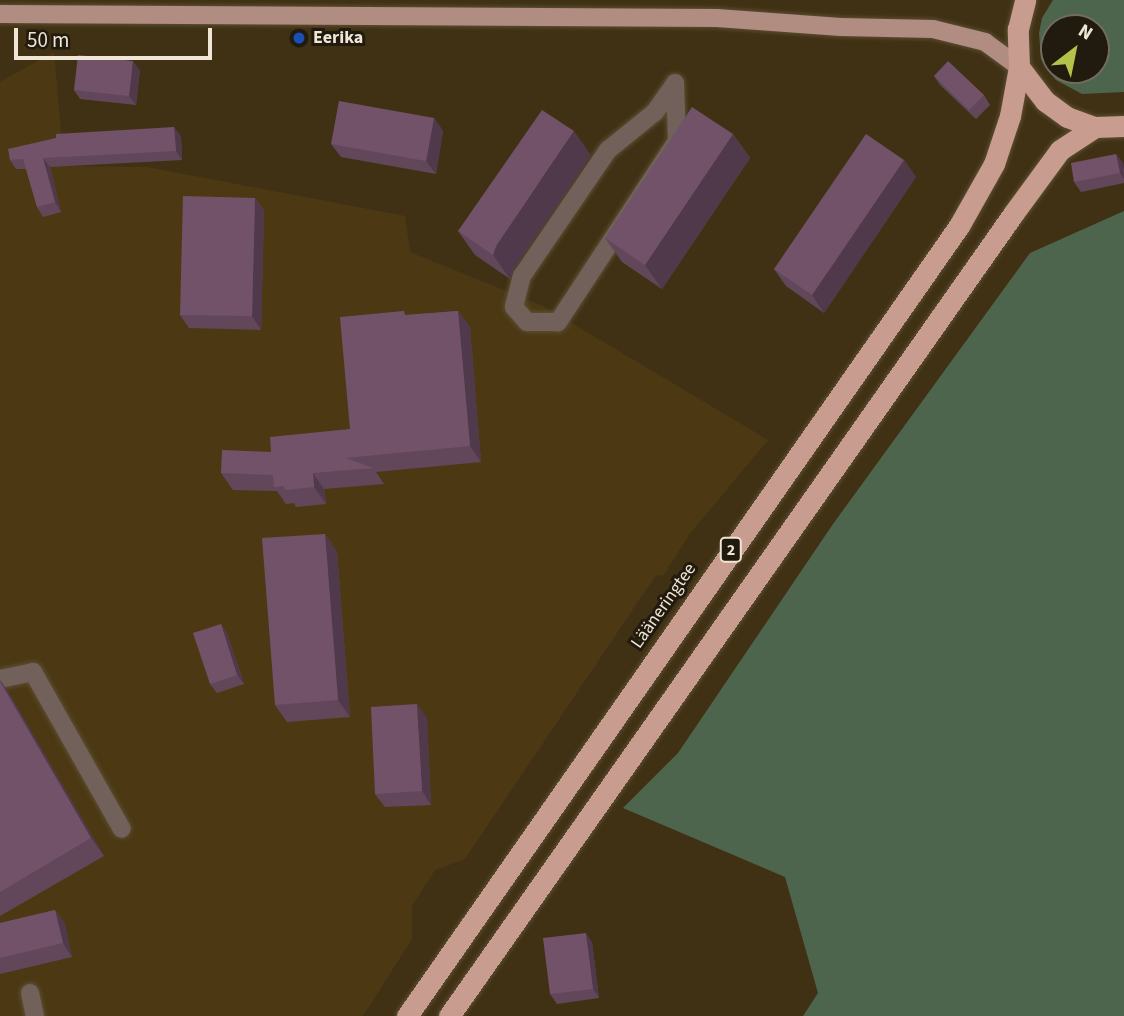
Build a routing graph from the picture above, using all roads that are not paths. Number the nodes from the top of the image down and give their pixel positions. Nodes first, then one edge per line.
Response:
1 (1025, 0) edge
2 (0, 14) edge
3 (1020, 67) junction
4 (675, 83) joint
5 (1124, 126) edge
6 (1095, 127) junction
7 (0, 679) edge
8 (122, 829) dead end
9 (30, 993) dead end
10 (35, 1016) edge
11 (407, 1016) edge
12 (449, 1016) edge

1 - 3 highway, Lääneringtee / 2
2 - 3 main road
3 - 6 highway
3 - 11 highway, Lääneringtee / 2
4 - 4 lane
5 - 6 highway
6 - 12 highway, 2
7 - 8 lane
9 - 10 lane

